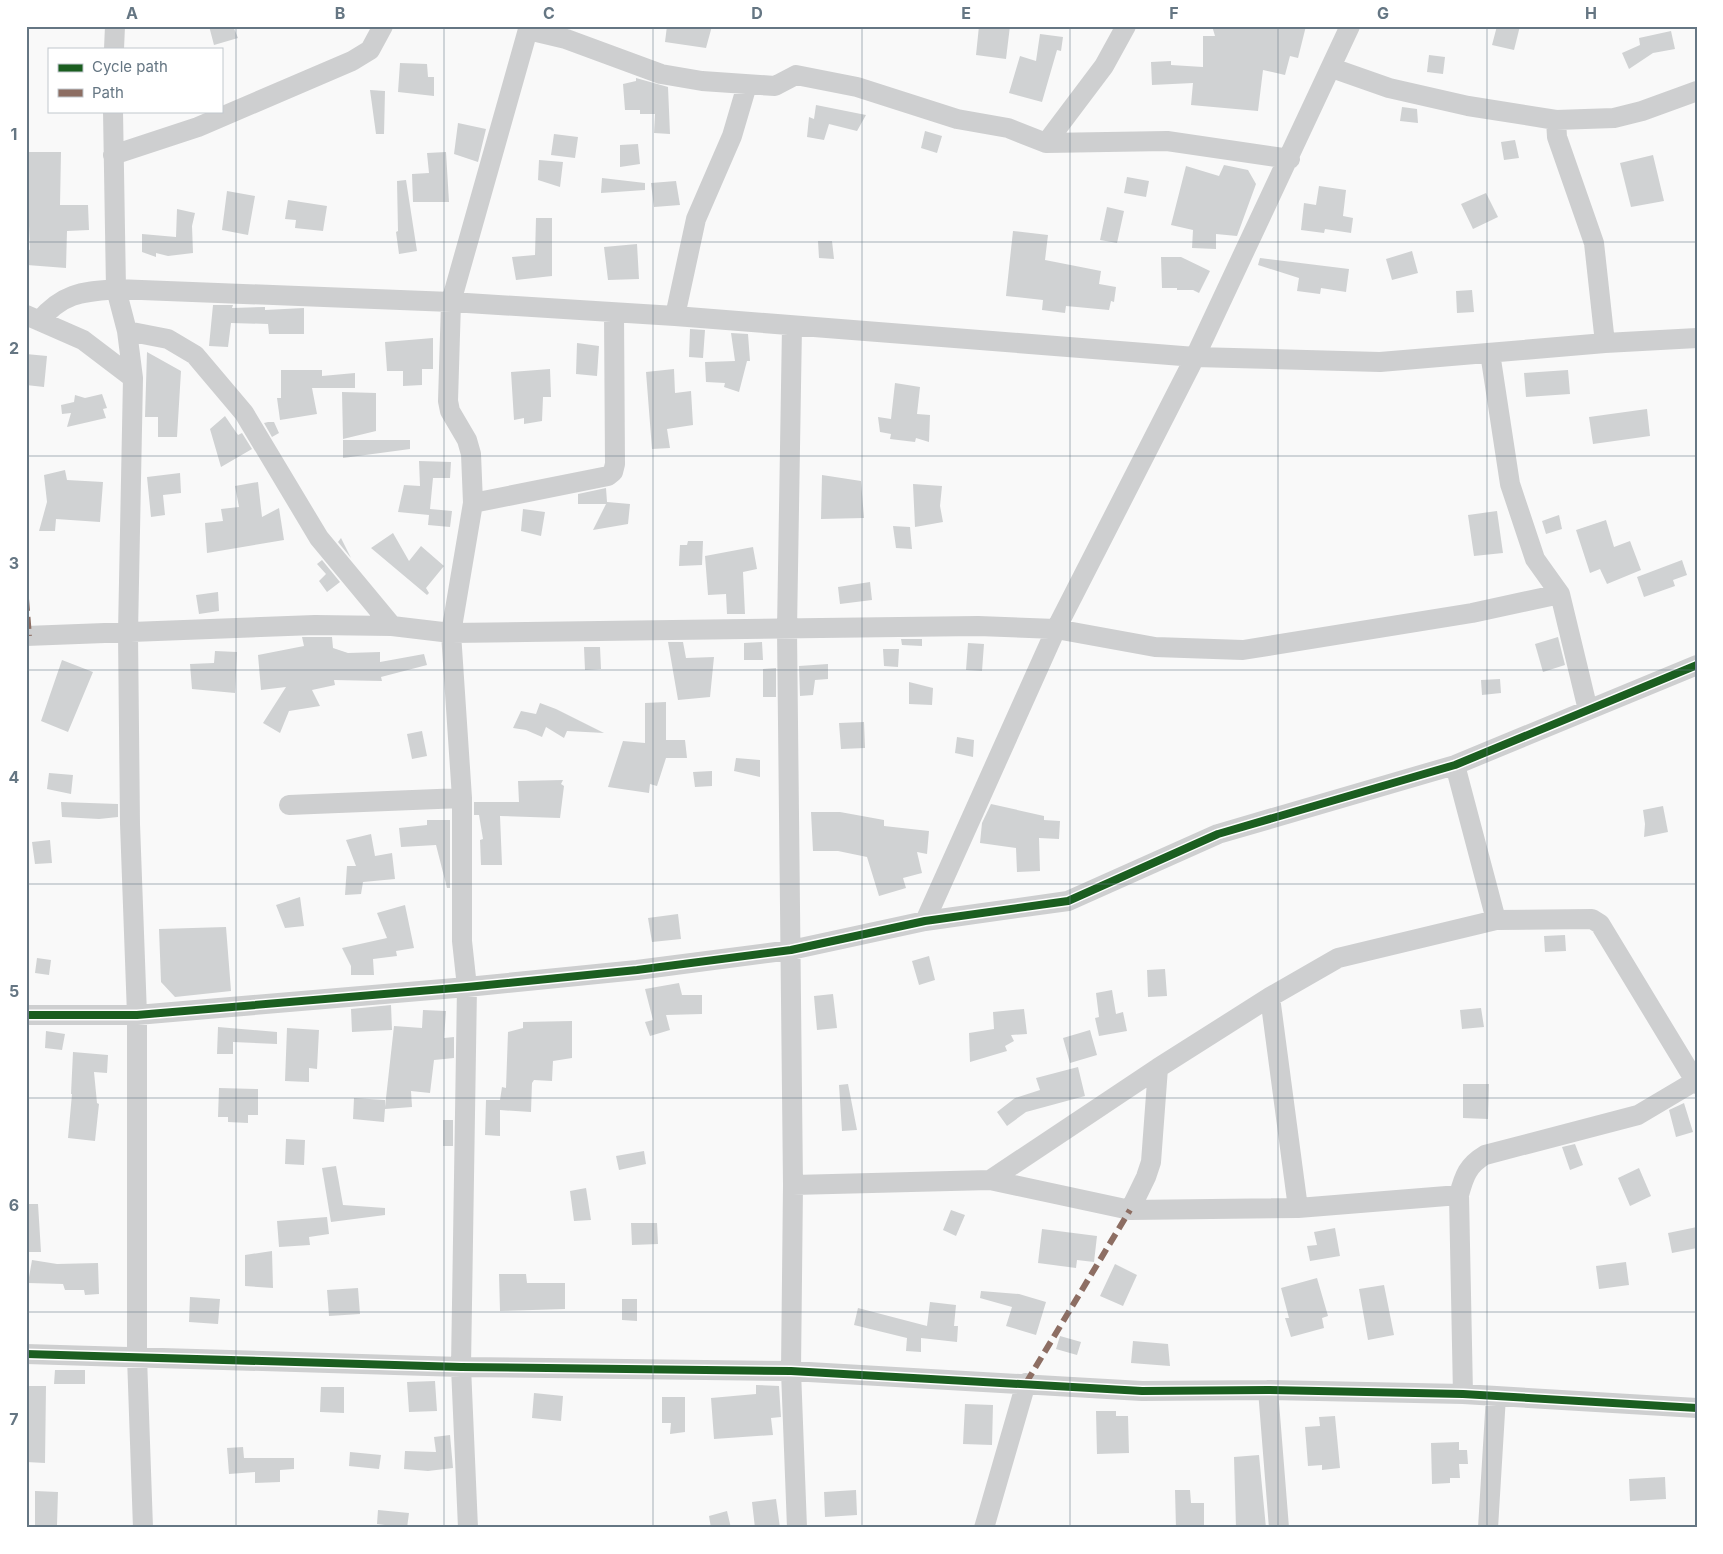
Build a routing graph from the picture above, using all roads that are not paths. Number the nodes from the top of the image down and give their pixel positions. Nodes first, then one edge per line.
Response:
1 (115, 26) edge
2 (383, 26) edge
3 (1126, 26) edge
4 (1350, 26) edge
5 (528, 28) edge
6 (114, 48) edge
7 (1332, 68) junction
8 (748, 85) junction
9 (1697, 91) edge
10 (113, 112) edge
11 (1556, 120) junction
12 (1046, 143) junction
13 (113, 155) junction
14 (1290, 160) junction
15 (116, 289) junction
16 (451, 302) junction
17 (614, 314) junction
18 (675, 316) junction
19 (33, 318) edge
20 (792, 326) junction
21 (127, 331) junction
22 (1697, 338) edge
23 (1605, 343) junction
24 (1490, 352) junction
25 (1195, 357) junction
26 (133, 378) junction
27 (473, 503) junction
28 (1560, 594) junction
29 (392, 626) junction
30 (1056, 629) junction
31 (787, 630) junction
32 (128, 633) junction
33 (452, 633) junction
34 (26, 636) edge
35 (1697, 665) edge
36 (1588, 710) junction
37 (1455, 765) junction
38 (462, 798) junction
39 (289, 805) dead end
40 (1496, 920) junction
41 (925, 921) junction
42 (791, 950) junction
43 (467, 987) junction
44 (1270, 997) junction
45 (26, 1015) edge
46 (137, 1015) junction
47 (1158, 1068) junction
48 (1696, 1082) edge
49 (990, 1180) junction
50 (793, 1185) junction
51 (1459, 1195) junction
52 (1298, 1208) junction
53 (1130, 1210) junction
54 (26, 1354) edge
55 (137, 1357) junction
56 (461, 1366) junction
57 (791, 1371) junction
58 (1026, 1383) junction
59 (1268, 1390) junction
60 (1463, 1394) junction
61 (1496, 1396) junction
62 (1697, 1408) edge
63 (143, 1528) edge
64 (468, 1528) edge
65 (797, 1528) edge
66 (984, 1528) edge
67 (1279, 1528) edge
68 (1488, 1528) edge

1 - 6 street
2 - 13 street
3 - 12 street
4 - 7 street
5 - 8 street
5 - 16 street
7 - 11 street
7 - 14 street
8 - 12 street
8 - 18 street
9 - 11 street
10 - 13 street
11 - 23 street
12 - 14 street
13 - 15 street
14 - 25 street
15 - 16 street
15 - 19 street
15 - 21 street
16 - 17 street
16 - 27 street
17 - 18 street
17 - 27 street
18 - 20 street
19 - 26 street
20 - 25 street
20 - 31 street
21 - 26 street
21 - 29 street
22 - 23 street
23 - 24 street
24 - 25 street
24 - 28 street
25 - 30 street
26 - 32 street
27 - 33 street
28 - 30 street
28 - 36 street
29 - 32 street
29 - 33 street
30 - 31 street
30 - 41 street
31 - 33 street
31 - 42 street
32 - 34 street
32 - 46 street
33 - 38 street
35 - 36 street
36 - 37 street
37 - 40 street
37 - 41 street
38 - 39 street
38 - 43 street
40 - 44 street
40 - 48 street
41 - 42 street
42 - 43 street
42 - 50 street
43 - 46 street
43 - 56 street
44 - 47 street
44 - 52 street
45 - 46 street
46 - 55 street
47 - 49 street
47 - 53 street
48 - 51 street
49 - 50 street
49 - 53 street
50 - 57 street
51 - 52 street
51 - 60 street
52 - 53 street
54 - 55 street
55 - 56 street
55 - 63 street
56 - 57 street
56 - 64 street
57 - 58 street
57 - 65 street
58 - 59 street
58 - 66 street
59 - 60 street
59 - 67 street
60 - 61 street
61 - 62 street
61 - 68 street

